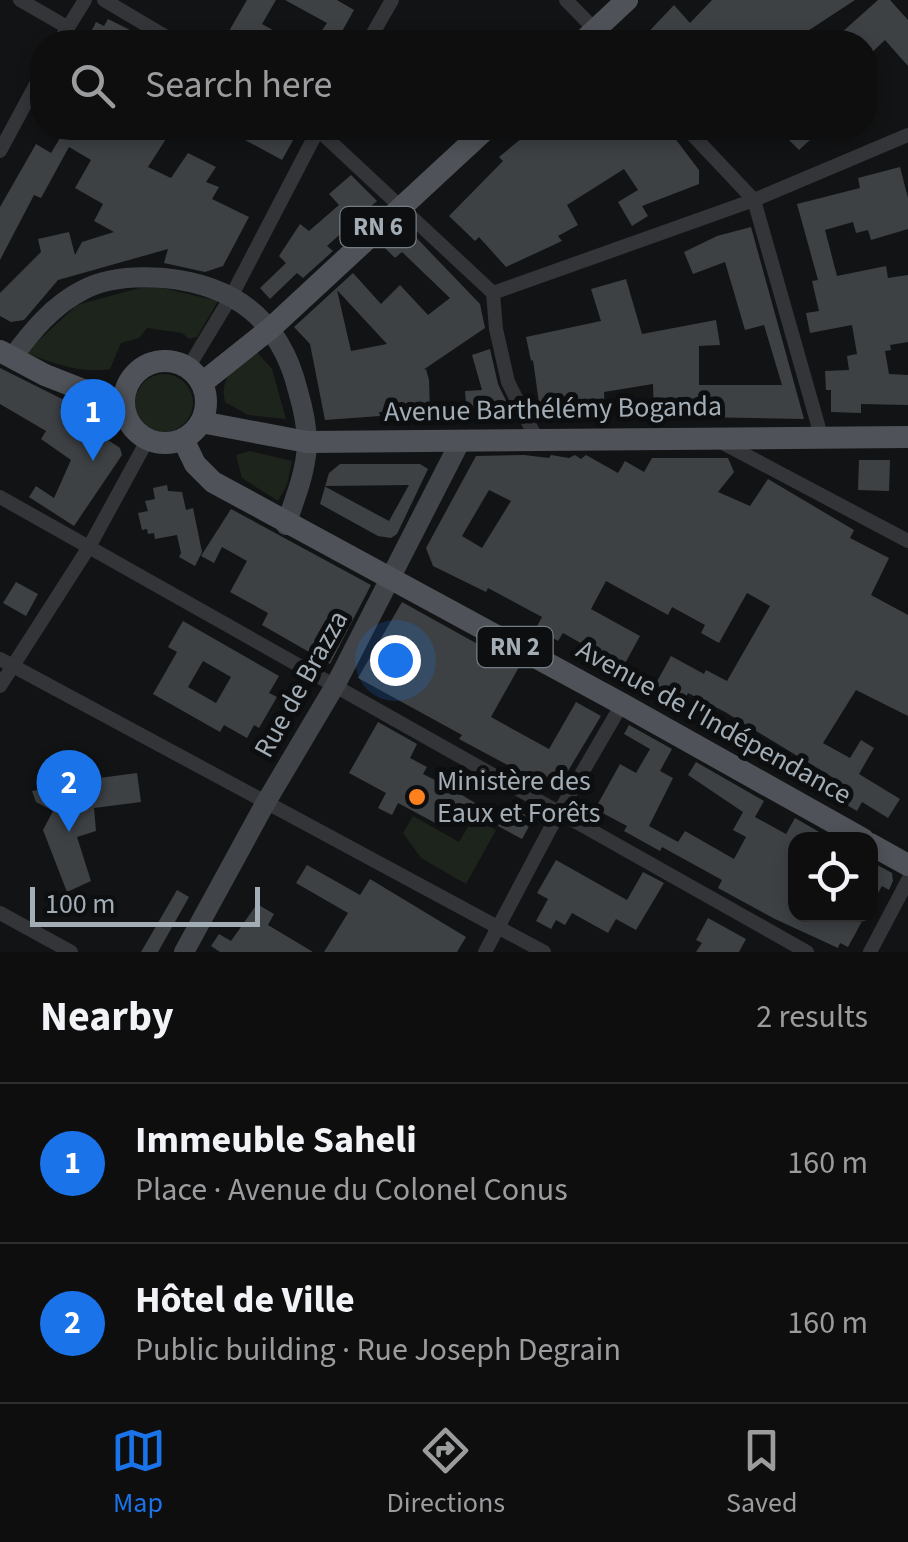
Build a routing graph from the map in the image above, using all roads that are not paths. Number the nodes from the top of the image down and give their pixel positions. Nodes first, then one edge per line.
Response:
1 (20, 0) edge
2 (86, 0) edge
3 (104, 0) edge
4 (392, 0) edge
5 (566, 0) edge
6 (628, 0) edge
7 (68, 27) junction
8 (66, 30) edge
9 (155, 30) edge
10 (375, 30) edge
11 (589, 30) edge
12 (602, 30) edge
13 (30, 95) edge
14 (908, 135) edge
15 (312, 140) edge
16 (331, 140) edge
17 (474, 140) edge
18 (697, 140) edge
19 (0, 151) edge
20 (754, 200) junction
21 (400, 206) junction
22 (494, 293) junction
23 (232, 295) junction
24 (271, 328) junction
25 (6, 354) edge
26 (195, 376) junction
27 (124, 406) junction
28 (201, 422) junction
29 (712, 437) junction
30 (908, 437) edge
31 (536, 438) junction
32 (148, 439) junction
33 (183, 439) junction
34 (822, 439) junction
35 (461, 440) junction
36 (307, 442) junction
37 (0, 497) edge
38 (286, 524) junction
39 (908, 541) edge
40 (89, 547) junction
41 (389, 580) junction
42 (5, 662) edge
43 (336, 684) junction
44 (0, 686) edge
45 (622, 704) junction
46 (266, 802) junction
47 (558, 814) junction
48 (849, 832) edge
49 (878, 848) edge
50 (908, 865) edge
51 (908, 880) edge
52 (0, 913) edge
53 (498, 926) junction
54 (71, 952) edge
55 (184, 952) edge
56 (485, 952) edge
57 (544, 952) edge
58 (807, 952) edge
59 (870, 952) edge

1 - 7 street
2 - 7 street
3 - 9 street
4 - 10 street
5 - 11 street
6 - 12 main road
7 - 8 street
13 - 19 street
14 - 20 street
15 - 23 street
16 - 21 street
17 - 21 main road, RN 6
18 - 20 street
20 - 22 street
20 - 34 street
21 - 22 street
21 - 24 main road, RN 6
22 - 31 street
23 - 24 street
23 - 25 street
23 - 26 street
24 - 26 main road, RN 6
24 - 36 street
25 - 27 main road
26 - 27 main road
26 - 28 main road
27 - 32 main road
28 - 33 main road
28 - 36 main road, Avenue Barthélémy Boganda
29 - 31 main road, Avenue Barthélémy Boganda
29 - 34 main road, Avenue Barthélémy Boganda
29 - 39 street
30 - 34 main road, Avenue Barthélémy Boganda
31 - 35 main road, Avenue Barthélémy Boganda
32 - 33 main road
32 - 40 street
33 - 38 main road, Avenue de l'Indépendance / RN 2
35 - 36 main road, Avenue Barthélémy Boganda
35 - 41 street, Rue de Brazza
36 - 38 street
37 - 40 street
38 - 41 main road, Avenue de l'Indépendance / RN 2
40 - 42 street
40 - 43 street
41 - 43 street, Rue de Brazza
41 - 45 main road, Avenue de l'Indépendance / RN 2
42 - 44 street
42 - 46 street
43 - 46 street, Rue de Brazza
43 - 47 street
45 - 47 street
45 - 48 main road, Avenue de l'Indépendance / RN 2
46 - 53 street
46 - 55 street, Rue de Brazza
47 - 53 street
47 - 58 street
49 - 50 main road
51 - 59 street
52 - 54 street
53 - 56 street
53 - 57 street

